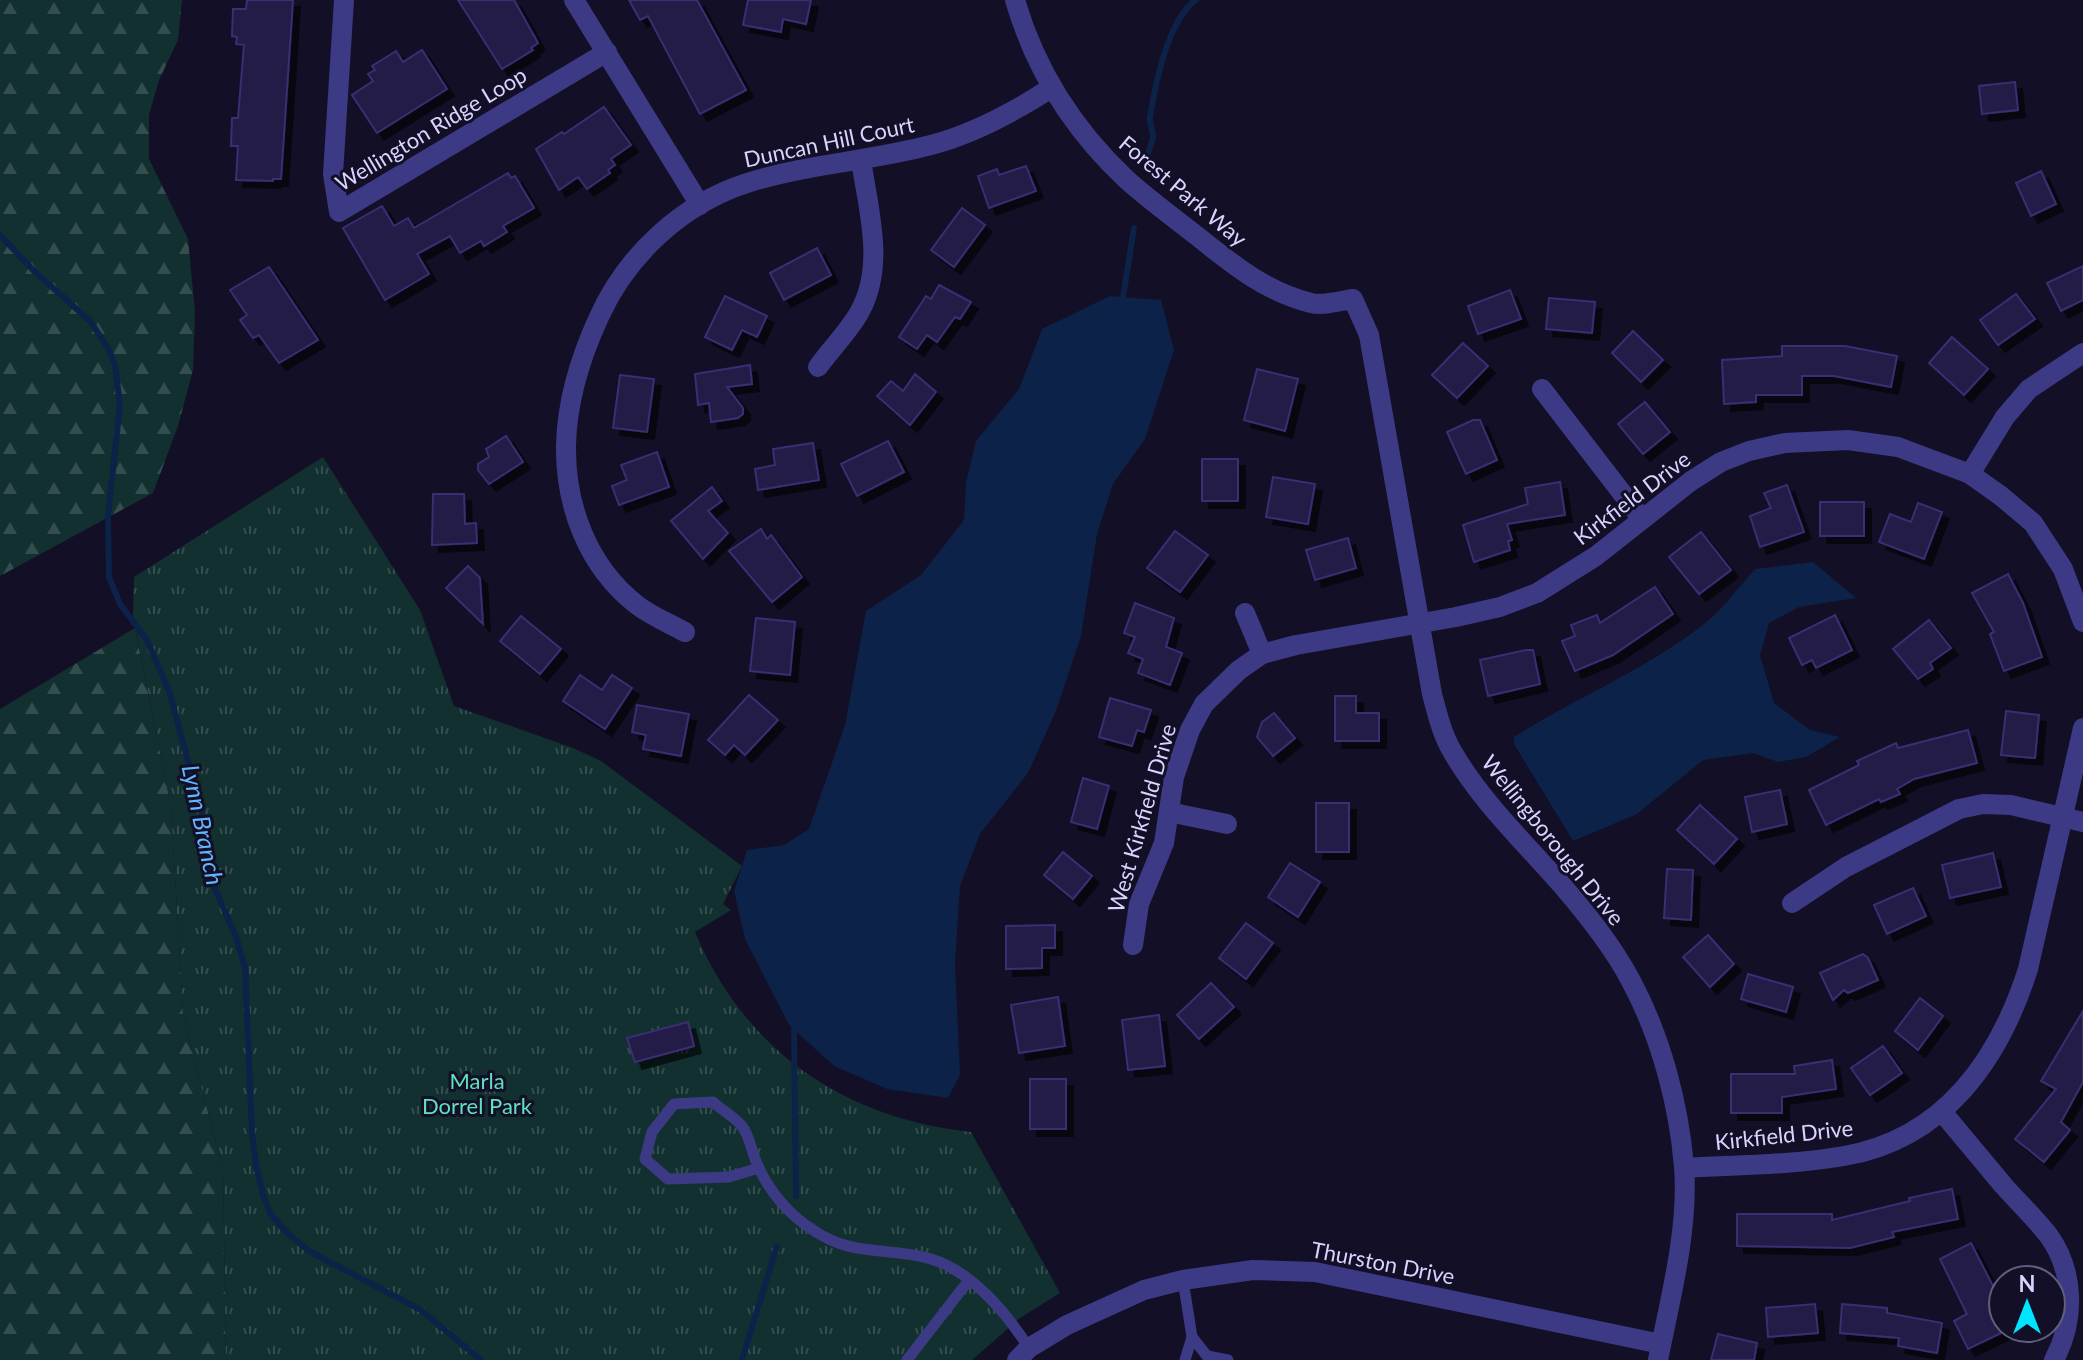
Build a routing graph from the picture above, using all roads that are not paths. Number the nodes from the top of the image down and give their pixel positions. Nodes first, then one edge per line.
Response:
1 (344, 0) edge
2 (574, 0) edge
3 (1015, 0) edge
4 (607, 52) junction
5 (1051, 88) junction
6 (861, 160) junction
7 (700, 205) junction
8 (1353, 299) joint
9 (2083, 353) edge
10 (818, 367) dead end
11 (1542, 389) dead end
12 (1970, 474) junction
13 (1642, 519) junction
14 (1245, 613) dead end
15 (2082, 614) edge
16 (2083, 622) edge
17 (1421, 624) junction
18 (685, 632) dead end
19 (1262, 654) junction
20 (2083, 728) edge
21 (1169, 812) junction
22 (2063, 816) junction
23 (2083, 822) edge
24 (1227, 824) dead end
25 (1792, 903) dead end
26 (1133, 945) dead end
27 (1943, 1113) junction
28 (759, 1168) junction
29 (1685, 1168) junction
30 (969, 1280) junction
31 (1183, 1280) junction
32 (1192, 1337) junction
33 (1659, 1352) edge
34 (1023, 1354) edge
35 (907, 1360) edge
36 (1185, 1360) edge
37 (1228, 1360) edge
38 (2054, 1360) edge

1 - 4 street, Wellington Ridge Loop
2 - 4 street
3 - 5 street, Forest Park Way
4 - 7 street
5 - 6 street, Duncan Hill Court
5 - 8 street, Forest Park Way
6 - 7 street, Duncan Hill Court
6 - 10 street
7 - 18 street, Duncan Hill Court
8 - 17 street, Wellingborough Drive
9 - 12 street
11 - 13 street
12 - 13 street, Kirkfield Drive
12 - 15 street, Kirkfield Drive
13 - 17 street, Kirkfield Drive
14 - 19 street
15 - 16 street, Kirkfield Drive
17 - 19 street, West Kirkfield Drive
17 - 29 street, Wellingborough Drive
19 - 21 street, West Kirkfield Drive
20 - 22 street, Kirkfield Drive
21 - 24 street
21 - 26 street, West Kirkfield Drive
22 - 23 street
22 - 25 street
22 - 27 street, Kirkfield Drive
27 - 29 street, Kirkfield Drive
27 - 38 street
28 - 28 lane
28 - 30 lane
29 - 33 street, Wellingborough Drive
30 - 34 lane
30 - 35 lane
31 - 32 lane
31 - 33 street, Thurston Drive
31 - 34 street, Thurston Drive
32 - 36 lane
32 - 37 lane

